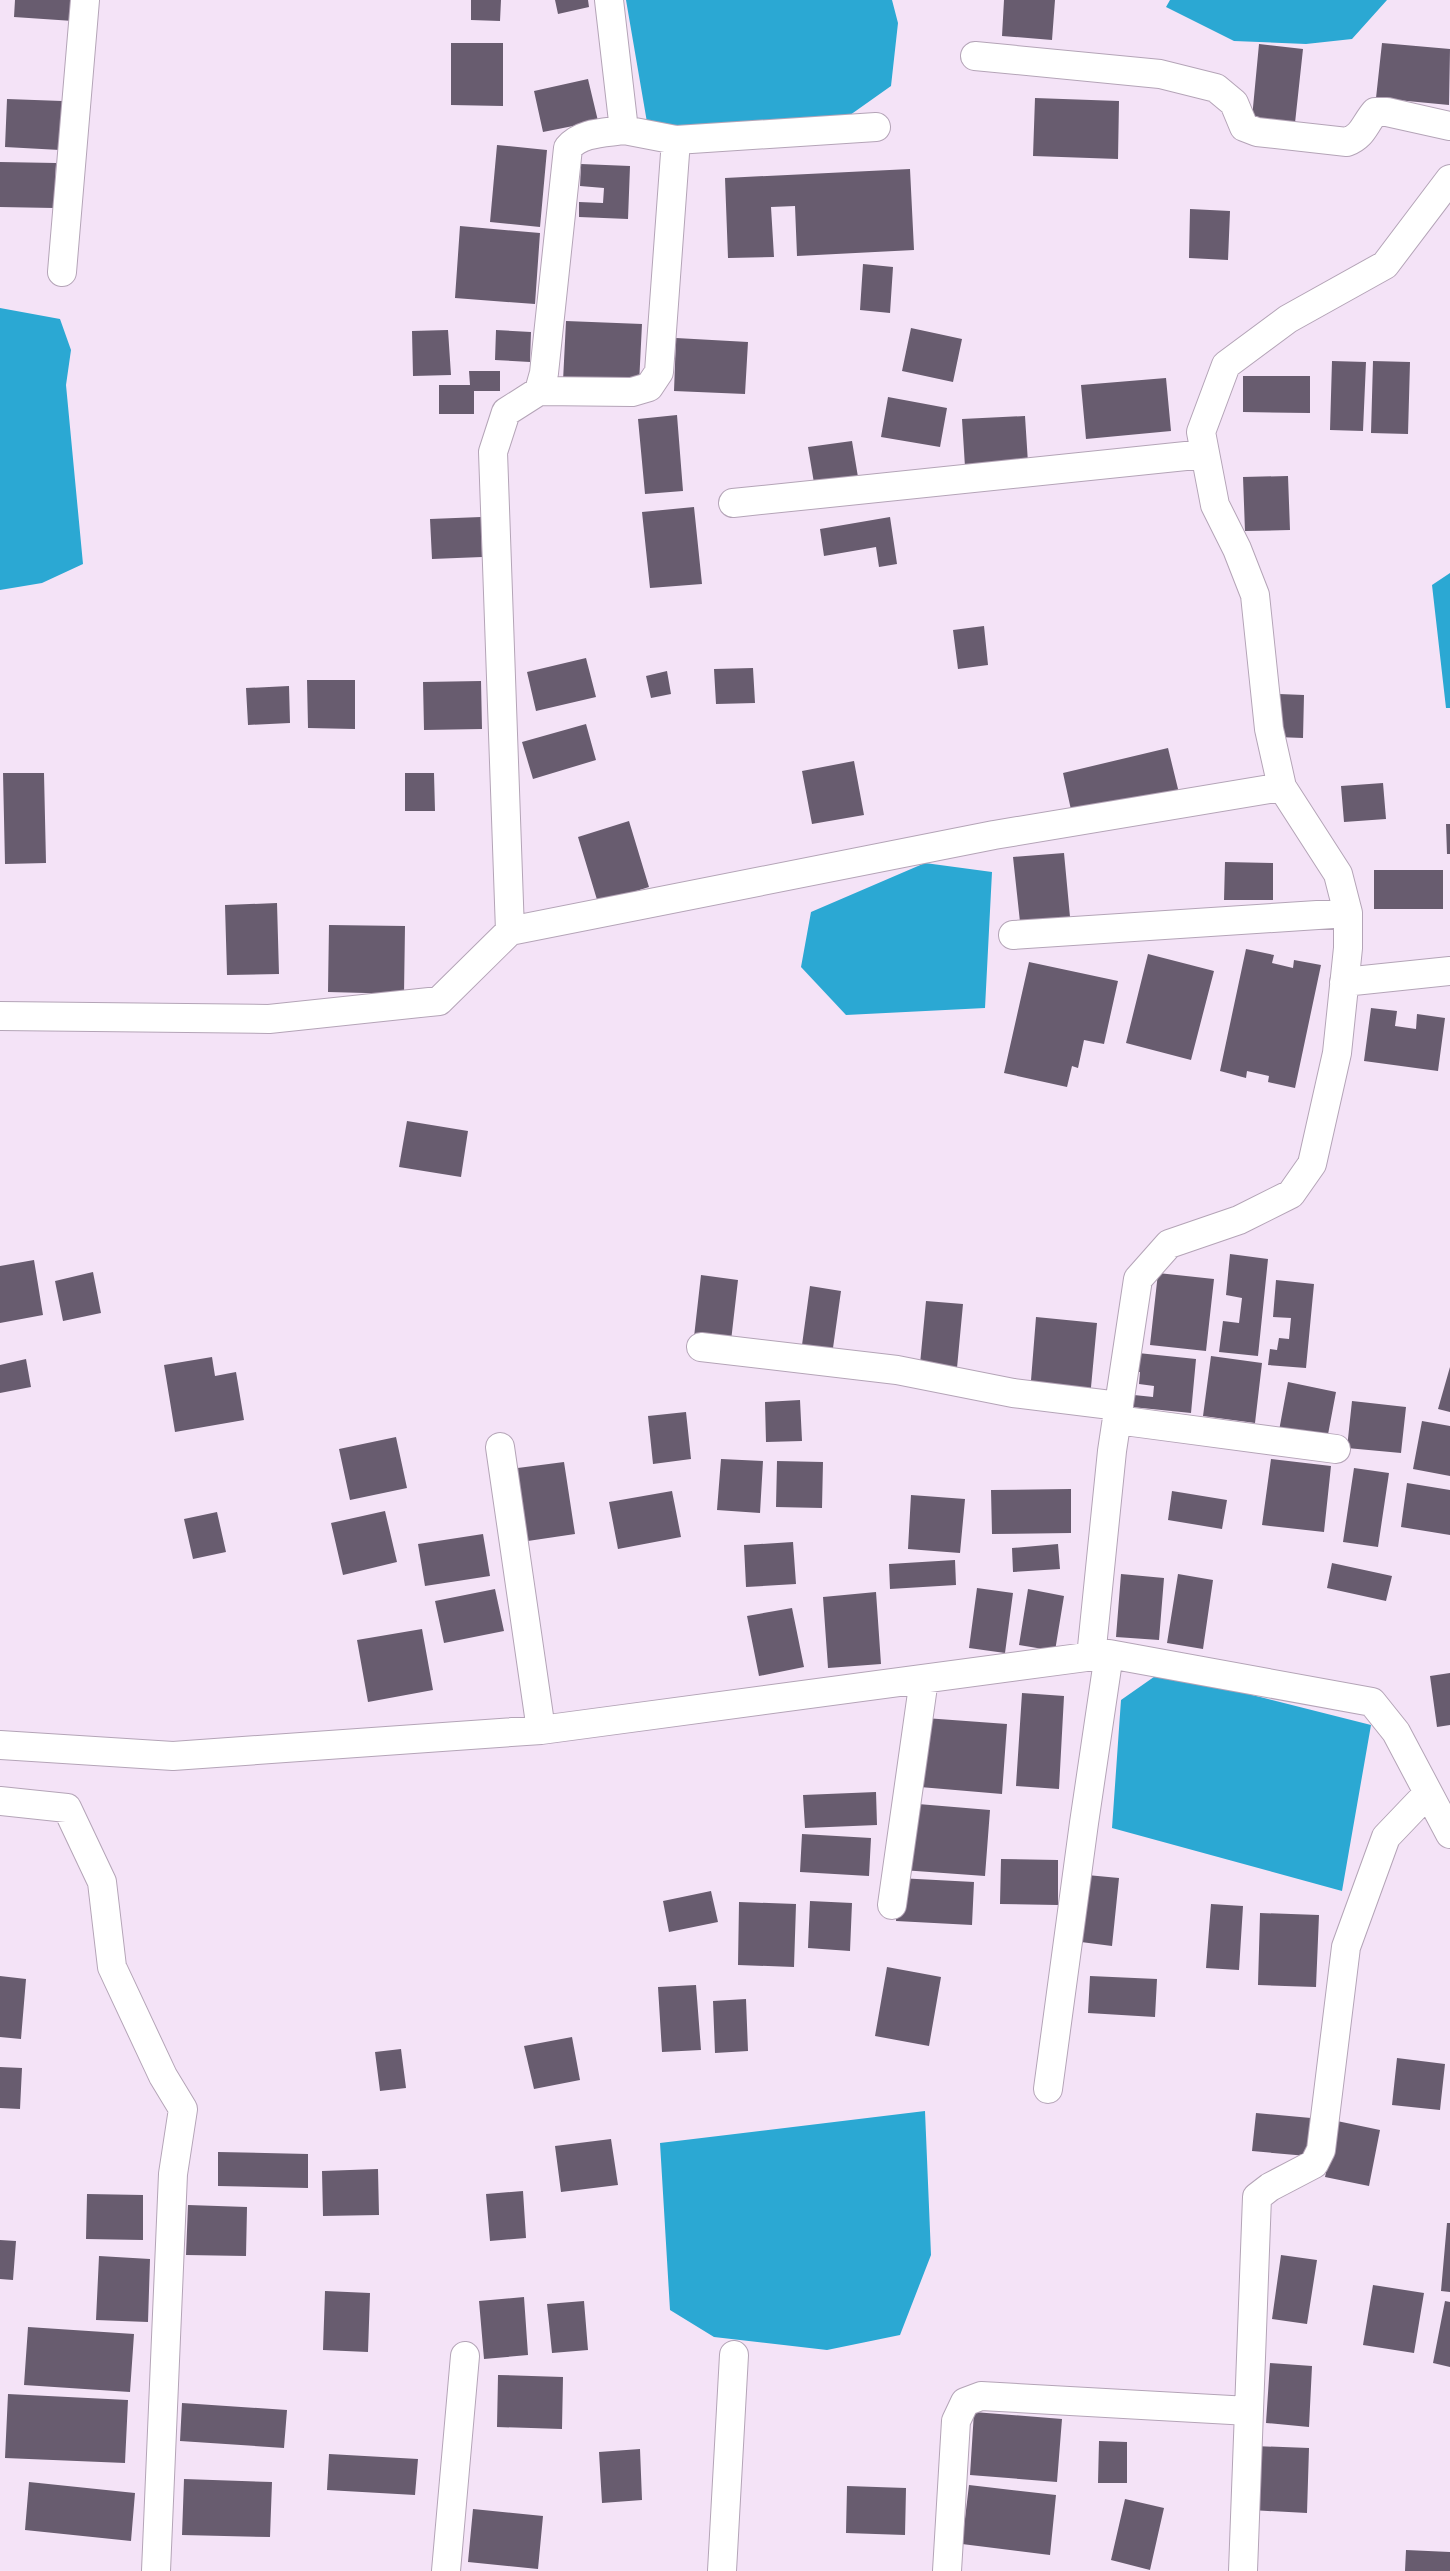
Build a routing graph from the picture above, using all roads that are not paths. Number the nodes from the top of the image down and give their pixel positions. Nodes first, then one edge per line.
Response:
1 (84, 0) edge
2 (609, 0) edge
3 (975, 56) dead end
4 (1450, 126) edge
5 (876, 127) dead end
6 (624, 130) junction
7 (676, 140) junction
8 (1450, 179) edge
9 (62, 272) dead end
10 (539, 391) junction
11 (1205, 454) junction
12 (733, 503) dead end
13 (1282, 787) junction
14 (1348, 913) junction
15 (510, 931) junction
16 (1013, 935) dead end
17 (1450, 971) edge
18 (1344, 982) junction
19 (0, 1016) edge
20 (700, 1347) dead end
21 (1118, 1413) junction
22 (500, 1447) dead end
23 (1336, 1449) dead end
24 (1100, 1655) junction
25 (924, 1679) junction
26 (541, 1730) junction
27 (0, 1746) edge
28 (1428, 1793) junction
29 (0, 1801) edge
30 (1450, 1834) edge
31 (892, 1905) dead end
32 (1048, 2089) dead end
33 (734, 2355) dead end
34 (465, 2356) dead end
35 (1250, 2411) junction
36 (156, 2571) edge
37 (446, 2571) edge
38 (722, 2571) edge
39 (947, 2571) edge
40 (1243, 2571) edge

1 - 9 street
2 - 6 street
3 - 4 street
5 - 7 street
6 - 7 street
6 - 10 street
7 - 10 street
8 - 11 street
10 - 15 street
11 - 12 street
11 - 13 street
13 - 14 street
13 - 15 street
14 - 16 street
14 - 18 street
15 - 19 street
17 - 18 street
18 - 21 street
20 - 21 street
21 - 23 street
21 - 24 street
22 - 26 street
24 - 25 street
24 - 28 street
24 - 32 street
25 - 26 street
25 - 31 street
26 - 27 street
28 - 30 street
28 - 35 street
29 - 36 street
33 - 38 street
34 - 37 street
35 - 39 street
35 - 40 street

